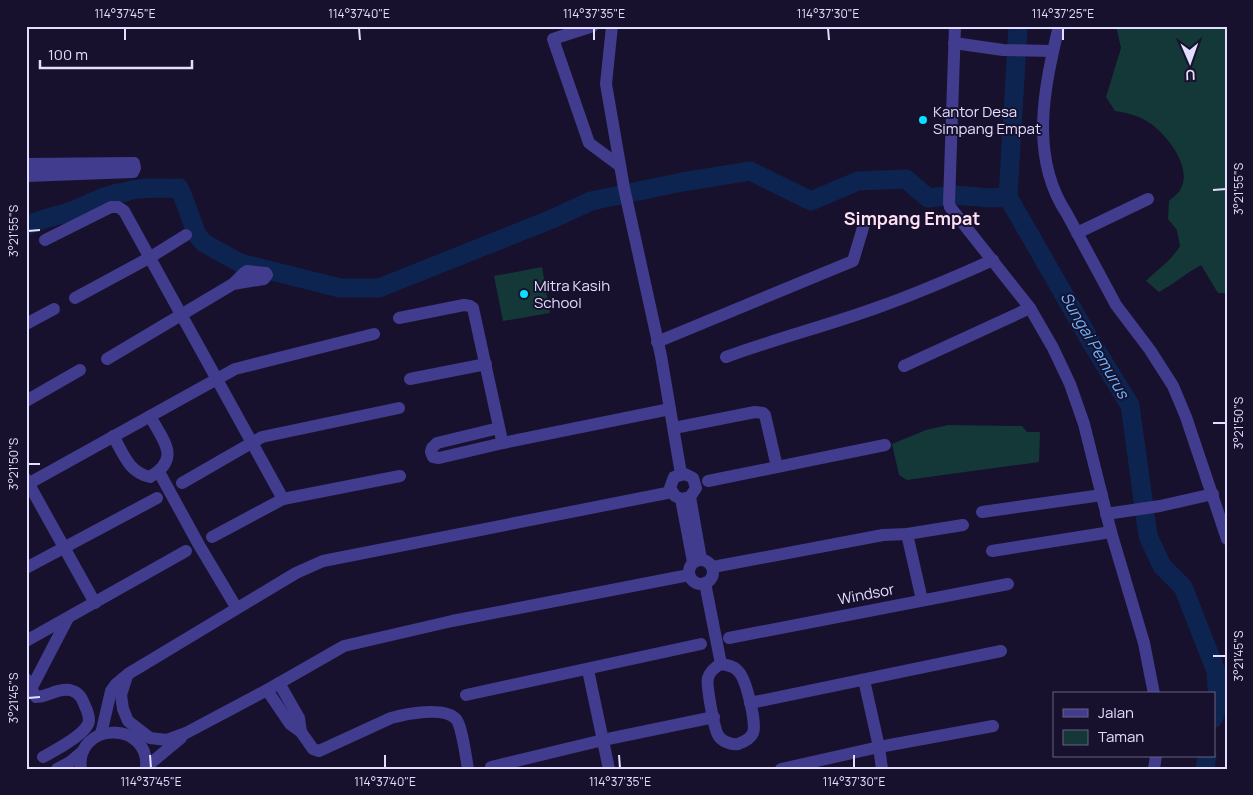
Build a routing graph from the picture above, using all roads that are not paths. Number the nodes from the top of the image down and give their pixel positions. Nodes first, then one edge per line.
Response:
1 (593, 26) edge
2 (612, 26) edge
3 (955, 26) edge
4 (1059, 26) edge
5 (954, 43) junction
6 (1053, 51) junction
7 (26, 164) edge
8 (620, 166) junction
9 (58, 169) junction
10 (26, 176) edge
11 (1148, 199) dead end
12 (865, 222) dead end
13 (1077, 232) junction
14 (186, 235) dead end
15 (45, 240) dead end
16 (149, 258) junction
17 (994, 260) junction
18 (233, 284) dead end
19 (75, 298) dead end
20 (1030, 308) junction
21 (54, 310) dead end
22 (182, 315) junction
23 (399, 318) dead end
24 (26, 324) edge
25 (374, 334) dead end
26 (656, 342) junction
27 (726, 357) dead end
28 (107, 358) dead end
29 (486, 364) junction
30 (904, 366) dead end
31 (80, 370) dead end
32 (217, 378) junction
33 (410, 379) dead end
34 (26, 401) edge
35 (399, 408) dead end
36 (670, 409) junction
37 (150, 416) junction
38 (499, 428) junction
39 (674, 428) junction
40 (113, 436) junction
41 (252, 442) junction
42 (503, 443) junction
43 (885, 445) dead end
44 (777, 467) junction
45 (159, 472) junction
46 (681, 474) junction
47 (400, 476) dead end
48 (708, 481) dead end
49 (27, 482) edge
50 (182, 483) dead end
51 (1102, 494) junction
52 (1213, 494) junction
53 (681, 496) junction
54 (157, 498) dead end
55 (283, 499) junction
56 (982, 512) dead end
57 (1106, 514) junction
58 (963, 525) dead end
59 (1111, 532) junction
60 (907, 534) junction
61 (212, 537) dead end
62 (1227, 539) edge
63 (64, 548) junction
64 (186, 551) dead end
65 (992, 551) dead end
66 (694, 565) junction
67 (26, 568) edge
68 (713, 568) junction
69 (705, 583) junction
70 (1008, 584) dead end
71 (922, 600) junction
72 (95, 603) junction
73 (236, 607) junction
74 (68, 618) junction
75 (729, 638) dead end
76 (26, 641) edge
77 (702, 644) dead end
78 (1001, 652) dead end
79 (721, 664) junction
80 (588, 670) junction
81 (128, 674) junction
82 (864, 680) junction
83 (279, 683) junction
84 (29, 684) edge
85 (267, 690) junction
86 (1154, 692) edge
87 (466, 695) dead end
88 (750, 703) junction
89 (714, 717) junction
90 (993, 726) dead end
91 (301, 732) junction
92 (186, 733) junction
93 (101, 734) junction
94 (603, 740) junction
95 (879, 747) junction
96 (83, 751) junction
97 (43, 757) dead end
98 (491, 767) dead end
99 (146, 768) edge
100 (57, 769) edge
101 (81, 769) edge
102 (468, 769) edge
103 (609, 769) edge
104 (781, 769) edge
105 (882, 769) edge

1 - 8 street
2 - 8 street
3 - 5 street
4 - 6 street
5 - 6 street
5 - 17 street
6 - 13 street
7 - 9 street
8 - 26 street
9 - 9 street
9 - 10 street
11 - 13 street
12 - 26 street
13 - 52 street
14 - 16 street
15 - 16 street
16 - 19 street
16 - 22 street
17 - 20 street
17 - 27 street
18 - 22 street
20 - 30 street
20 - 51 street
21 - 24 street
22 - 28 street
22 - 32 street
23 - 29 street
25 - 32 street
26 - 36 street
29 - 33 street
29 - 38 street
31 - 34 street
32 - 37 street
32 - 41 street
35 - 41 street
36 - 39 street
36 - 42 street
37 - 40 street
37 - 45 street
38 - 42 street
38 - 42 street
39 - 44 street
39 - 46 street
40 - 45 street
40 - 49 street
41 - 50 street
41 - 55 street
43 - 44 street
44 - 48 street
45 - 73 street
46 - 53 street
46 - 53 street
47 - 55 street
49 - 63 street
51 - 56 street
51 - 57 street
52 - 57 street
52 - 62 street
53 - 66 street
53 - 73 street
54 - 63 street
55 - 61 street
57 - 59 street
58 - 60 street
59 - 65 street
59 - 86 street
60 - 68 street
60 - 71 street
63 - 67 street
63 - 72 street
64 - 72 street
66 - 68 street
66 - 69 street
66 - 83 street
68 - 69 street
69 - 79 street
70 - 71 street, Windsor
71 - 75 street, Windsor
72 - 74 street
73 - 81 street
74 - 76 street
74 - 84 street
77 - 80 street
78 - 82 street
79 - 88 street
79 - 89 street
80 - 87 street
80 - 94 street
81 - 92 street
81 - 93 street
82 - 88 street
82 - 95 street
83 - 85 street
83 - 91 street
84 - 97 street
85 - 91 street
85 - 92 street
88 - 89 street
89 - 94 street
90 - 95 street
91 - 102 street
92 - 99 street
93 - 96 street
93 - 99 street
94 - 98 street
94 - 103 street
95 - 104 street
95 - 105 street
96 - 100 street
96 - 101 street

